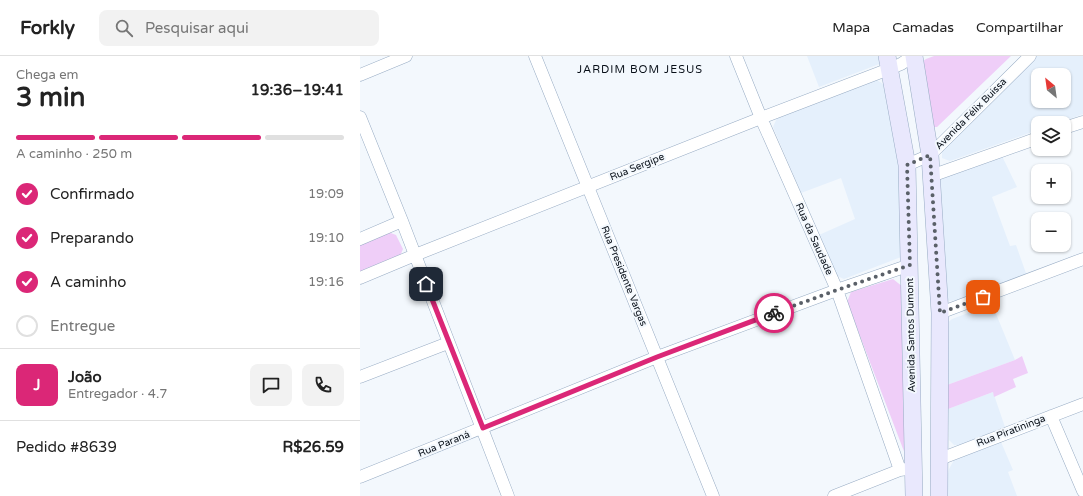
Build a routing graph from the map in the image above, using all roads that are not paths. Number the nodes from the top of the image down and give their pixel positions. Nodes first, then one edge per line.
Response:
1 (406, 56) edge
2 (536, 56) edge
3 (736, 56) edge
4 (914, 56) edge
5 (1030, 56) edge
6 (888, 63) edge
7 (360, 75) edge
8 (360, 118) edge
9 (761, 118) junction
10 (1083, 122) edge
11 (1071, 126) edge
12 (1031, 140) edge
13 (930, 155) junction
14 (907, 165) junction
15 (931, 176) junction
16 (587, 187) junction
17 (402, 221) junction
18 (360, 238) edge
19 (415, 255) junction
20 (1083, 259) edge
21 (910, 265) junction
22 (360, 278) edge
23 (837, 290) junction
24 (940, 313) junction
25 (448, 343) junction
26 (657, 357) junction
27 (360, 377) edge
28 (1083, 404) edge
29 (1051, 416) junction
30 (483, 428) junction
31 (940, 458) junction
32 (906, 469) junction
33 (360, 477) edge
34 (1083, 491) edge
35 (508, 496) edge
36 (713, 496) edge
37 (834, 496) edge
38 (914, 496) edge
39 (939, 496) edge

1 - 7 street
2 - 16 street, Rua Presidente Vargas
3 - 9 street, Rua da Saudade
4 - 6 street, Rua Sergipe
4 - 13 street
5 - 13 street, Avenida Félix Buissa
6 - 9 street, Rua Sergipe
6 - 14 street, Avenida Santos Dumont
8 - 17 street
9 - 16 street, Rua Sergipe
9 - 23 street, Rua da Saudade
10 - 11 street
12 - 15 street
13 - 14 street, Avenida Félix Buissa
13 - 15 street
14 - 21 street, Avenida Santos Dumont
15 - 24 street
16 - 19 street, Rua Sergipe
16 - 26 street, Rua Presidente Vargas
17 - 18 street
17 - 19 street
19 - 22 street, Rua Sergipe
19 - 25 street
20 - 24 street
21 - 23 street, Rua Paraná
21 - 32 street, Avenida Santos Dumont
23 - 26 street, Rua Paraná
23 - 32 street, Rua da Saudade
24 - 31 street
25 - 27 street
25 - 30 street
26 - 30 street, Rua Paraná
26 - 36 street, Rua Presidente Vargas
28 - 29 street, Rua Piratininga
29 - 31 street, Rua Piratininga
29 - 34 street
30 - 33 street, Rua Paraná
30 - 35 street
31 - 39 street
32 - 37 street
32 - 38 street, Avenida Santos Dumont

